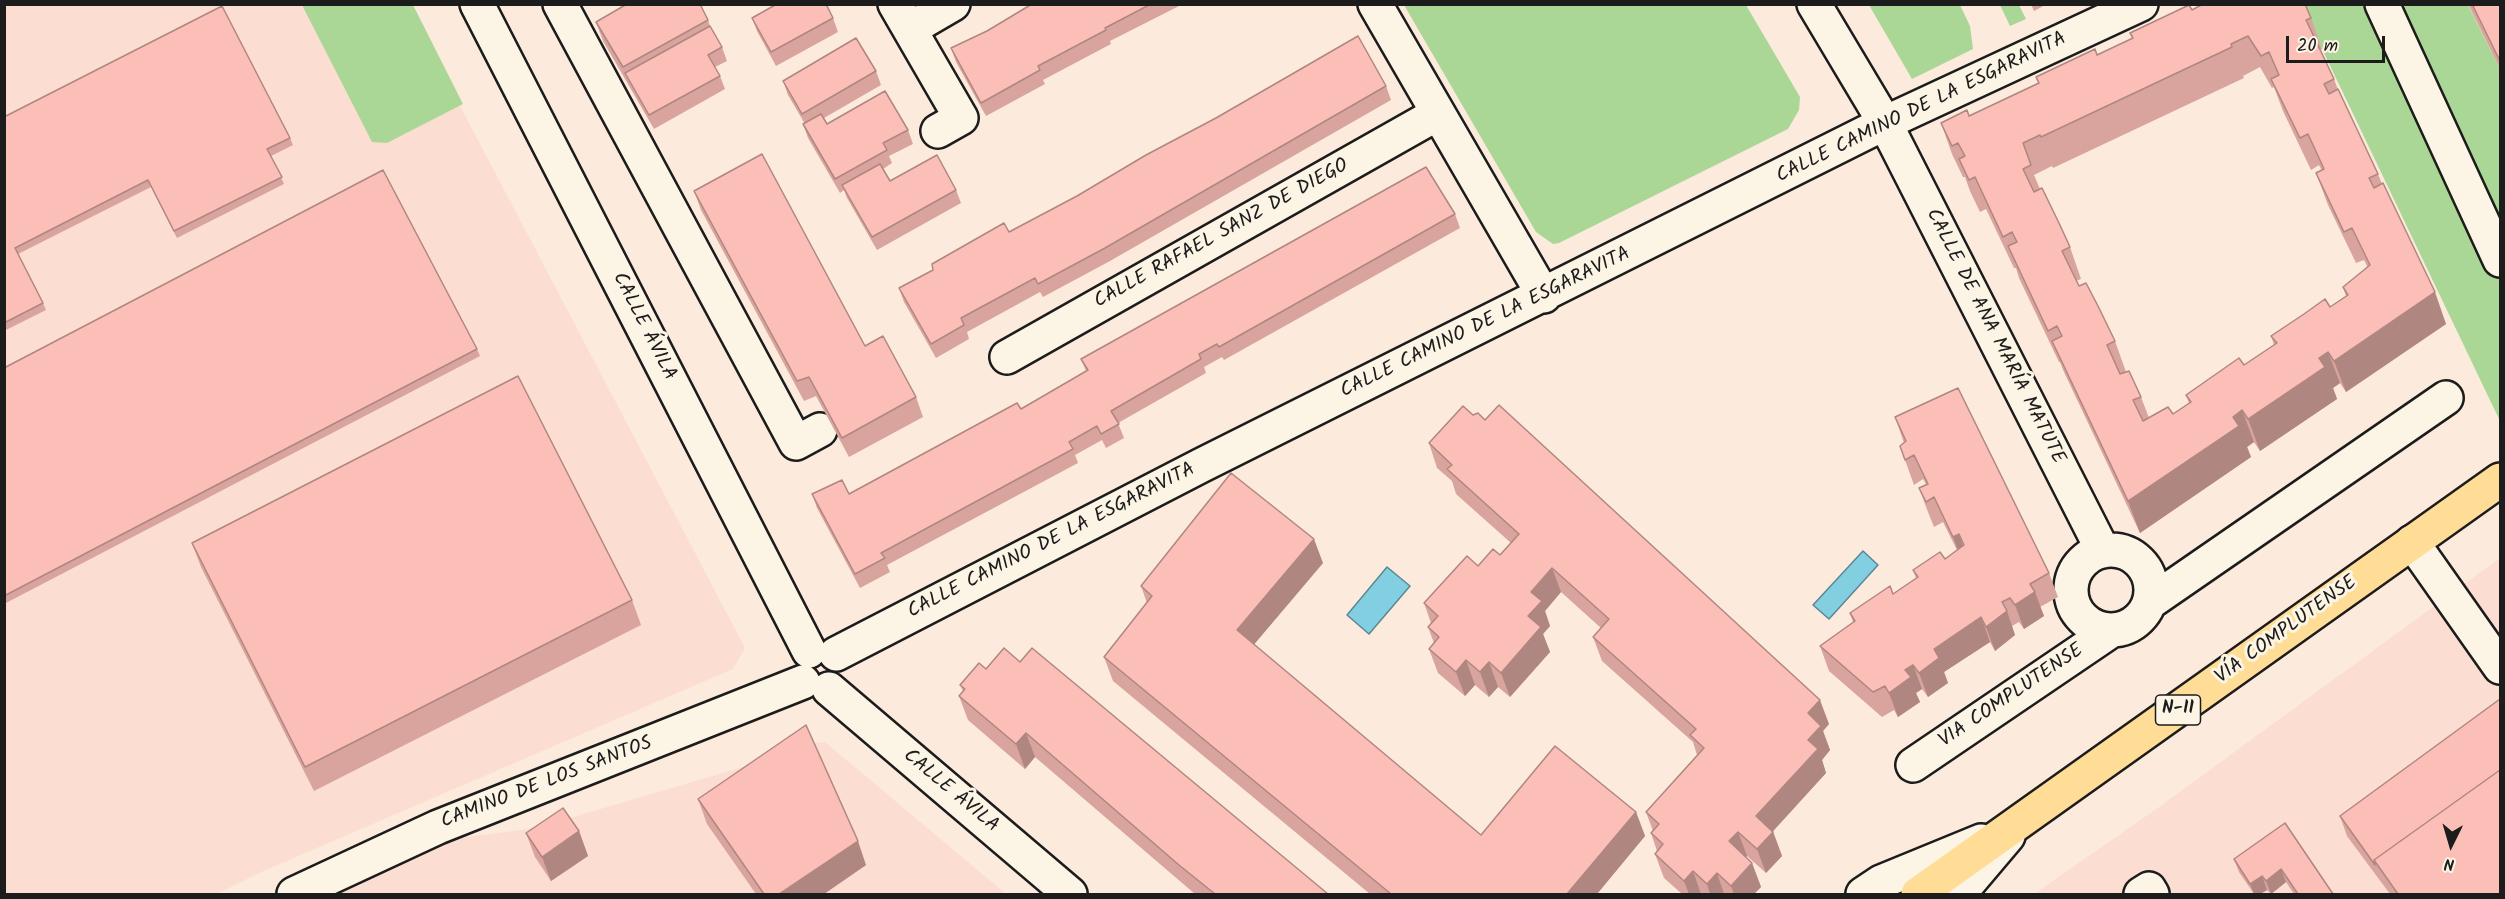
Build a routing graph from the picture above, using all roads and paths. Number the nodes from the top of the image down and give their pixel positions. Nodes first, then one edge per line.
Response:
1 (477, 4) edge
2 (560, 4) edge
3 (952, 4) edge
4 (1375, 4) edge
5 (1814, 4) edge
6 (2142, 4) edge
7 (2382, 4) edge
8 (902, 17) edge
9 (1437, 114) junction
10 (1885, 123) junction
11 (938, 130) dead end
12 (2500, 260) edge
13 (1544, 296) junction
14 (1007, 357) dead end
15 (2446, 398) dead end
16 (820, 430) dead end
17 (2500, 480) edge
18 (2412, 542) junction
19 (2103, 551) junction
20 (2149, 603) junction
21 (2112, 630) junction
22 (823, 652) junction
23 (2500, 667) edge
24 (816, 685) junction
25 (1913, 765) dead end
26 (2016, 827) junction
27 (294, 894) edge
28 (1070, 894) edge
29 (1863, 894) edge
30 (1918, 894) edge
31 (1959, 894) edge
32 (2141, 894) edge
33 (2152, 894) edge

1 - 22 street, CALLE ÁVILA
2 - 16 street
3 - 8 street
4 - 9 street
5 - 10 street, CALLE DE ANA MARÍA MATUTE
6 - 10 street, CALLE CAMINO DE LA ESGARAVITA
7 - 12 street
8 - 11 street
9 - 13 street
9 - 14 street, CALLE RAFAEL SANZ DE DIEGO
10 - 13 street, CALLE CAMINO DE LA ESGARAVITA
10 - 19 street, CALLE DE ANA MARÍA MATUTE
13 - 22 street, CALLE CAMINO DE LA ESGARAVITA
15 - 20 street
17 - 18 main road, VÍA COMPLUTENSE / N-II
18 - 23 street
18 - 26 main road, VÍA COMPLUTENSE / N-II
19 - 20 street
19 - 21 street
20 - 21 street
21 - 25 street, VIA COMPLUTENSE
22 - 24 street
24 - 27 street, CAMINO DE LOS SANTOS
24 - 28 street, CALLE ÁVILA
26 - 29 street, VÍA COMPLUTENSE
26 - 30 main road, VÍA COMPLUTENSE / N-II
26 - 31 street, VÍA COMPLUTENSE
32 - 33 street

